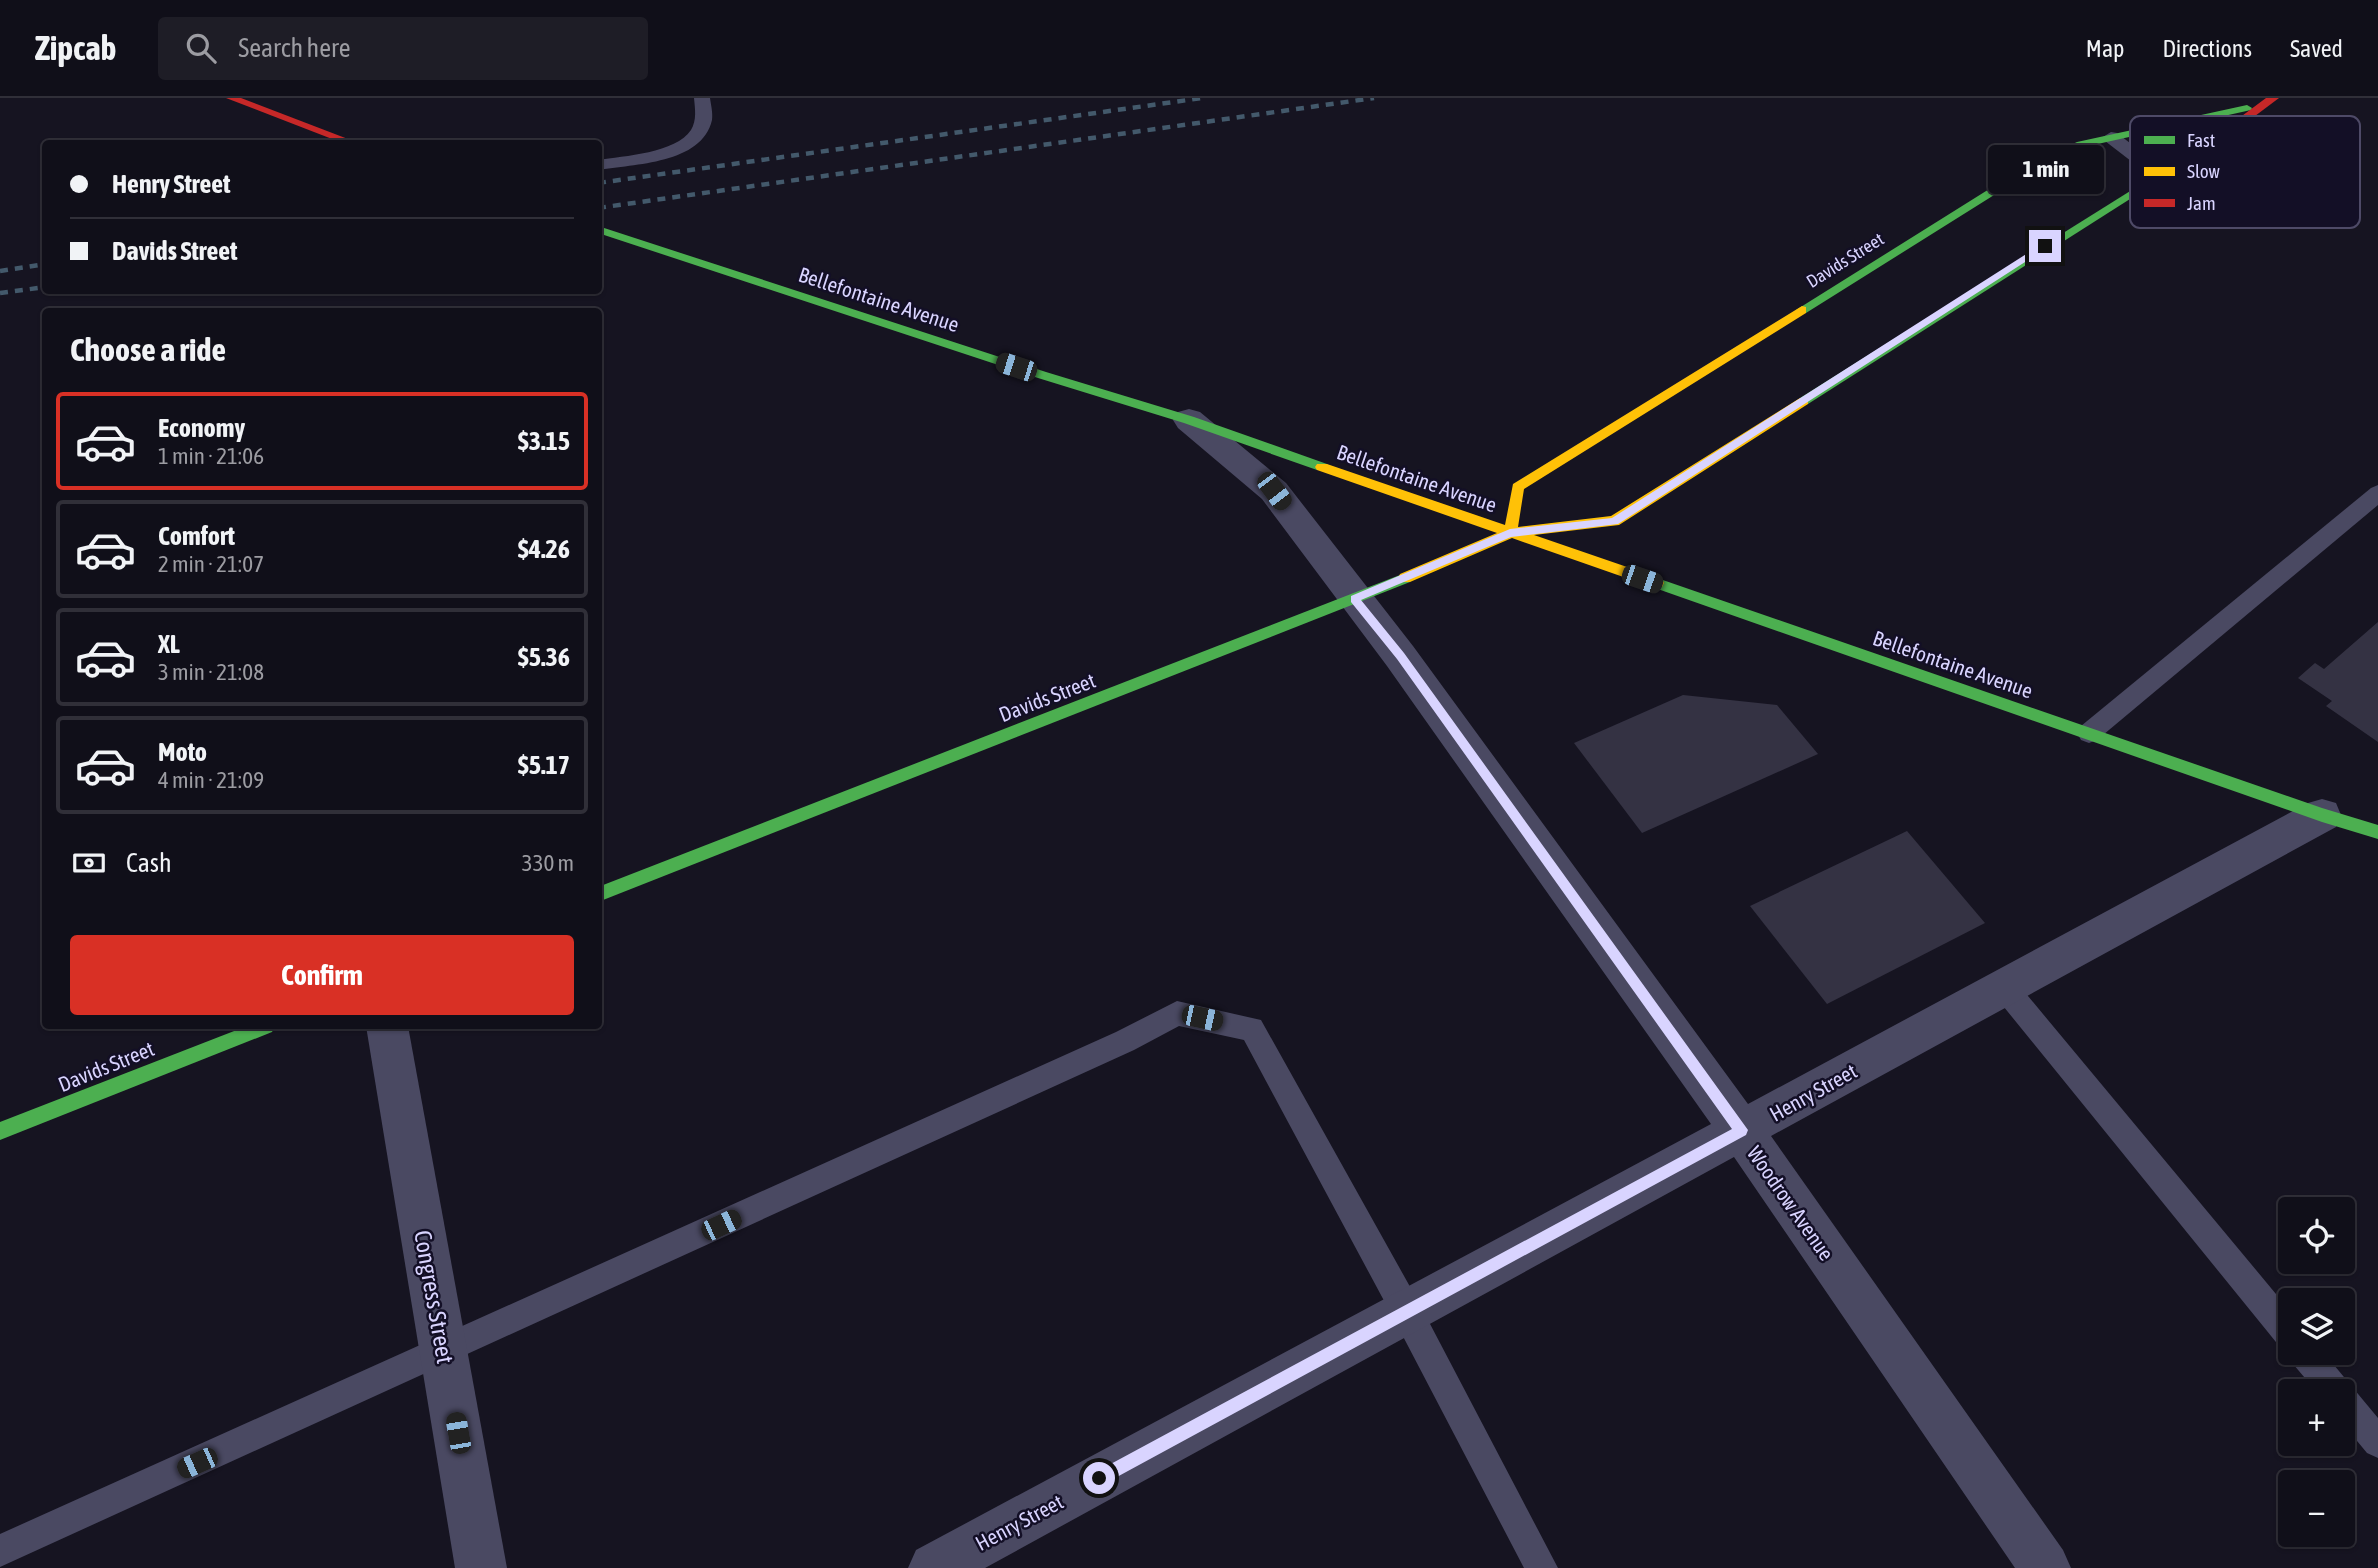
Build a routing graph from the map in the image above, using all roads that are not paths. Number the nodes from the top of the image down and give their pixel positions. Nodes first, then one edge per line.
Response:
1 (702, 98) edge
2 (242, 99) edge
3 (2267, 102) edge
4 (2203, 116) edge
5 (2248, 116) edge
6 (2130, 132) edge
7 (2111, 136) junction
8 (346, 140) edge
9 (2130, 151) edge
10 (602, 164) edge
11 (2130, 192) edge
12 (602, 230) edge
13 (1189, 420) junction
14 (2378, 493) edge
15 (1510, 533) junction
16 (1354, 599) junction
17 (2089, 733) junction
18 (2322, 815) junction
19 (2378, 832) edge
20 (602, 893) edge
21 (2004, 987) junction
22 (259, 1029) edge
23 (388, 1029) edge
24 (1741, 1130) junction
25 (0, 1131) edge
26 (1407, 1312) junction
27 (2278, 1320) edge
28 (443, 1352) junction
29 (2314, 1365) edge
30 (2326, 1379) edge
31 (2355, 1414) edge
32 (2378, 1442) edge
33 (0, 1551) edge
34 (481, 1568) edge
35 (934, 1568) edge
36 (1542, 1568) edge
37 (2045, 1568) edge

1 - 10 lane
2 - 8 street
3 - 4 street, Davids Street
3 - 5 street, Davids Street
6 - 7 street, Davids Street
7 - 9 lane
7 - 15 street, Davids Street
11 - 15 street, Davids Street
12 - 13 street, Bellefontaine Avenue
13 - 15 street, Bellefontaine Avenue
13 - 16 street, Woodrow Avenue
14 - 17 lane
15 - 16 street, Davids Street
15 - 17 street, Bellefontaine Avenue
16 - 20 street, Davids Street
16 - 24 street, Woodrow Avenue
17 - 18 street, Bellefontaine Avenue
18 - 19 street, Bellefontaine Avenue
18 - 21 street, Henry Street
21 - 24 street, Henry Street
21 - 27 lane
22 - 25 street, Davids Street
23 - 28 street, Congress Street
24 - 26 street, Henry Street
24 - 37 street, Woodrow Avenue
26 - 28 lane
26 - 35 street, Henry Street
26 - 36 lane
28 - 33 lane
28 - 34 street, Congress Street
29 - 30 lane
31 - 32 lane

